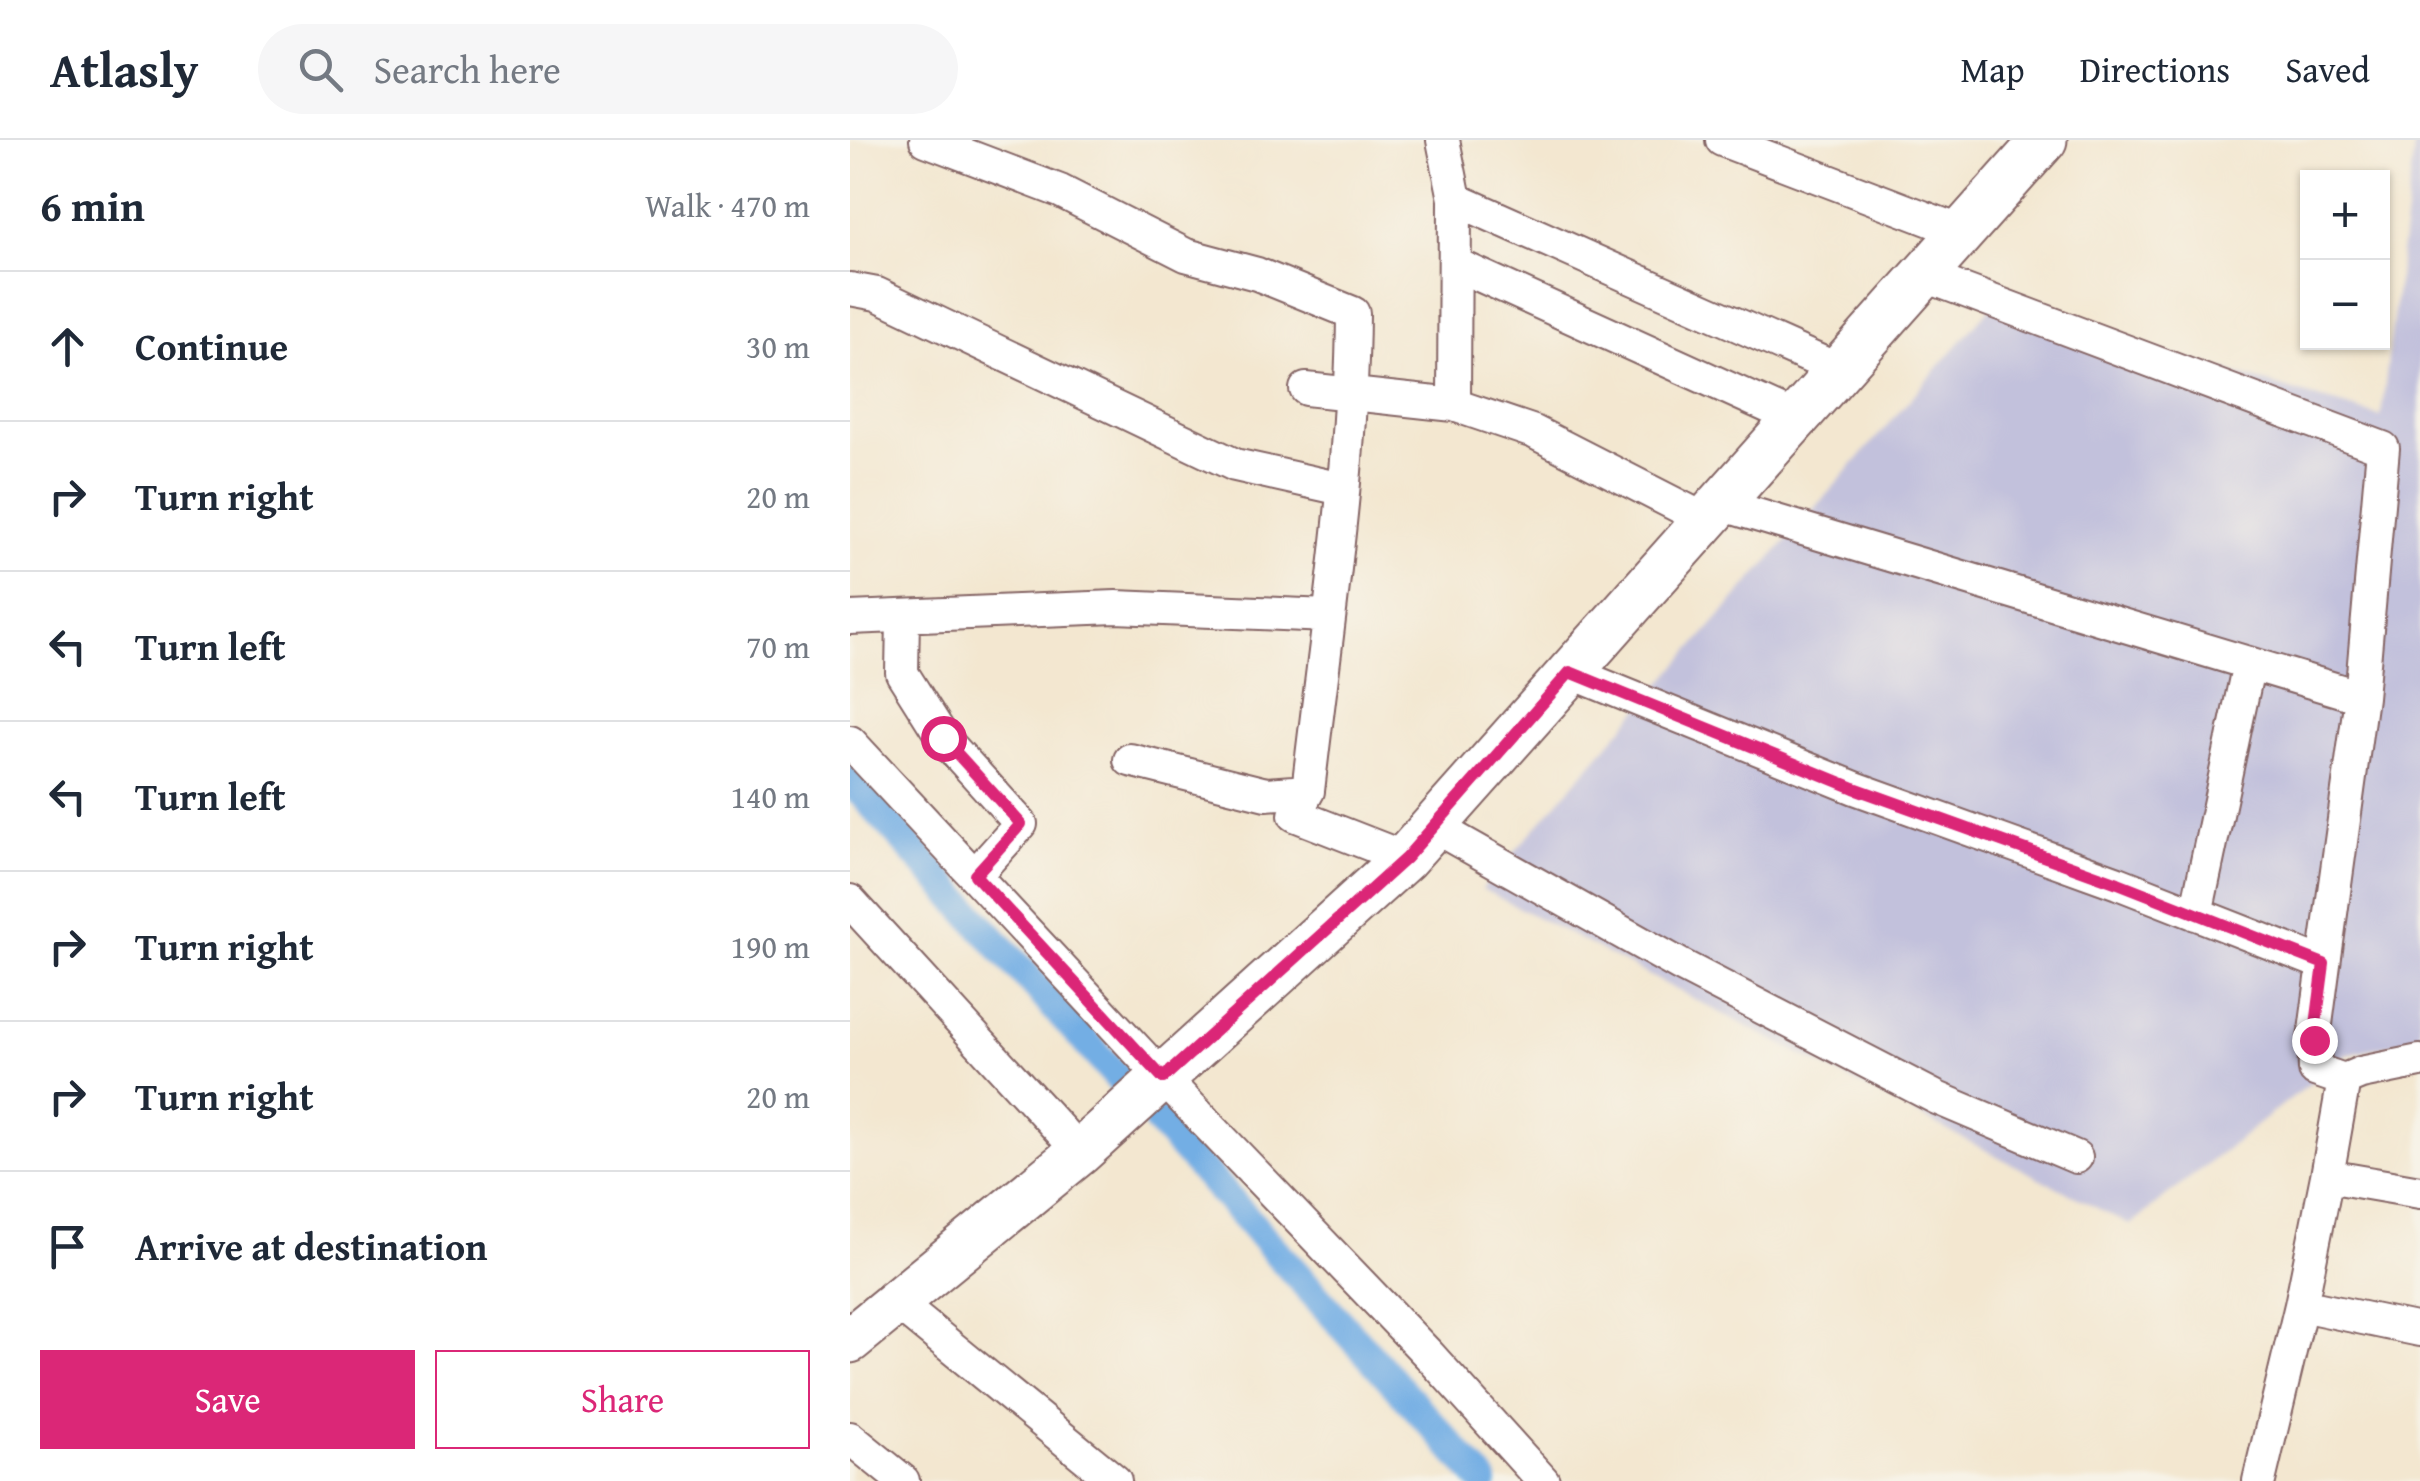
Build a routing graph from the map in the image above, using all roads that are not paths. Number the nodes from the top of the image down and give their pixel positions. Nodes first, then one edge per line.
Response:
1 (926, 140) edge
2 (1442, 140) edge
3 (1722, 140) edge
4 (2044, 140) edge
5 (1455, 198) junction
6 (1962, 232) junction
7 (1455, 264) junction
8 (1924, 275) junction
9 (850, 290) edge
10 (1839, 370) junction
11 (1306, 388) dead end
12 (1352, 394) junction
13 (1454, 405) junction
14 (1796, 418) junction
15 (1342, 490) junction
16 (1713, 512) junction
17 (1328, 616) junction
18 (850, 618) edge
19 (903, 618) junction
20 (2249, 663) junction
21 (1570, 672) junction
22 (2361, 697) junction
23 (850, 742) edge
24 (1130, 760) dead end
25 (1308, 791) junction
26 (1419, 842) junction
27 (975, 875) junction
28 (850, 901) edge
29 (2196, 914) junction
30 (2324, 964) junction
31 (2420, 1061) edge
32 (1163, 1078) junction
33 (2344, 1080) junction
34 (1080, 1152) junction
35 (2076, 1157) dead end
36 (2327, 1176) junction
37 (2420, 1192) edge
38 (896, 1302) junction
39 (2301, 1306) junction
40 (2420, 1330) edge
41 (850, 1340) edge
42 (850, 1438) edge
43 (903, 1481) edge
44 (1115, 1481) edge
45 (1543, 1481) edge
46 (2258, 1481) edge

1 - 12 street
2 - 5 street
3 - 6 street
4 - 6 main road
5 - 7 street
5 - 10 street
6 - 8 main road
7 - 13 street
7 - 14 street
8 - 10 main road
8 - 22 street
9 - 15 street
10 - 14 main road
11 - 12 street
12 - 13 street
12 - 15 street
13 - 16 street
14 - 16 main road
15 - 17 street
16 - 20 street
16 - 21 main road
17 - 19 street
17 - 25 street
18 - 19 street
19 - 27 street
20 - 22 street
20 - 29 street
21 - 26 main road
21 - 29 street
22 - 30 street
23 - 27 street
24 - 25 street
25 - 26 street
26 - 32 main road
26 - 35 street
27 - 32 street
28 - 34 street
29 - 30 street
30 - 33 street
31 - 33 street
32 - 34 main road
32 - 45 street
33 - 36 street
34 - 38 main road
36 - 37 street
36 - 39 street
38 - 41 main road
38 - 44 street
39 - 40 street
39 - 46 street
42 - 43 street

